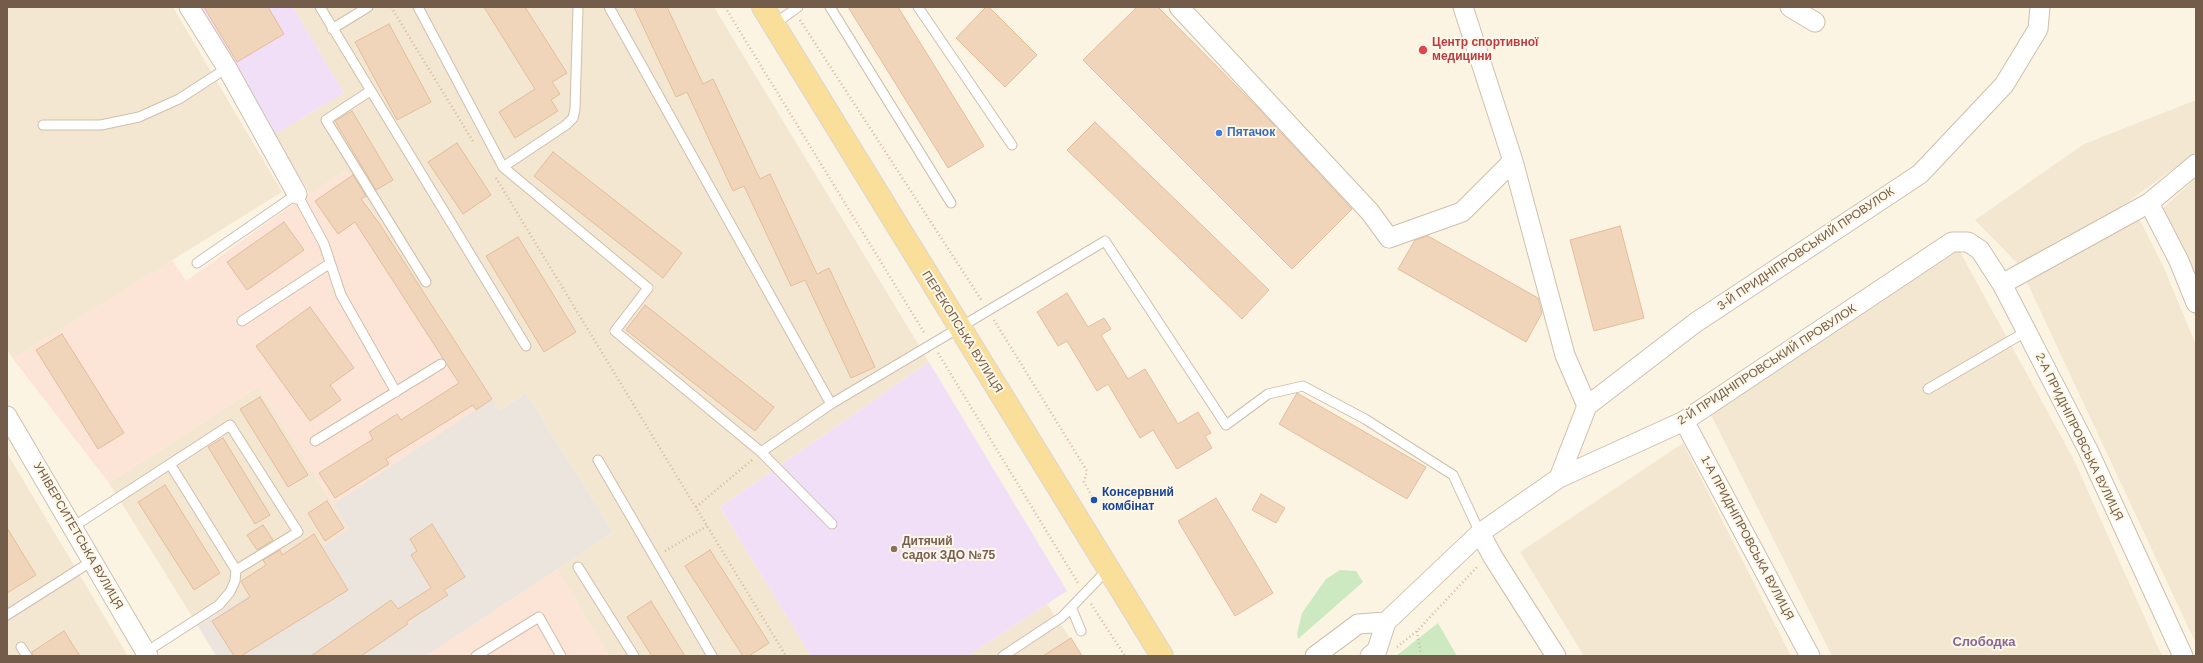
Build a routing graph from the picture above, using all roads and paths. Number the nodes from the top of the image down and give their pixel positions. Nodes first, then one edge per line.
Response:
1 (189, 7) edge
2 (320, 7) edge
3 (368, 7) edge
4 (391, 7) edge
5 (418, 7) edge
6 (578, 7) edge
7 (609, 7) edge
8 (725, 7) edge
9 (830, 7) edge
10 (918, 7) edge
11 (1179, 7) edge
12 (1463, 7) edge
13 (1790, 7) edge
14 (2040, 7) edge
15 (795, 8) edge
16 (768, 16) edge
17 (1816, 22) dead end
18 (332, 29) junction
19 (227, 68) junction
20 (370, 91) junction
21 (43, 125) dead end
22 (1012, 145) dead end
23 (476, 146) dead end
24 (1513, 161) junction
25 (2196, 164) edge
26 (503, 167) junction
27 (492, 173) dead end
28 (297, 194) junction
29 (951, 203) dead end
30 (2149, 203) junction
31 (1952, 242) joint
32 (197, 263) dead end
33 (329, 264) junction
34 (426, 282) dead end
35 (2002, 284) junction
36 (2196, 303) edge
37 (987, 309) junction
38 (242, 321) dead end
39 (958, 327) junction
40 (2027, 331) junction
41 (931, 342) junction
42 (526, 346) dead end
43 (441, 364) dead end
44 (1928, 389) dead end
45 (396, 392) junction
46 (831, 404) junction
47 (1587, 406) junction
48 (7, 416) edge
49 (1684, 421) junction
50 (315, 441) dead end
51 (761, 452) junction
52 (598, 460) dead end
53 (170, 464) junction
54 (1559, 478) junction
55 (1094, 500) dead end
56 (696, 507) junction
57 (832, 524) dead end
58 (707, 526) junction
59 (73, 527) junction
60 (1480, 533) junction
61 (654, 557) junction
62 (1493, 557) junction
63 (92, 560) junction
64 (578, 567) dead end
65 (1109, 568) junction
66 (236, 570) junction
67 (1085, 594) junction
68 (1072, 609) junction
69 (7, 615) edge
70 (1386, 622) junction
71 (1080, 631) dead end
72 (1418, 631) junction
73 (21, 647) dead end
74 (1391, 652) dead end
75 (147, 654) edge
76 (27, 656) edge
77 (476, 656) edge
78 (561, 656) edge
79 (634, 656) edge
80 (712, 656) edge
81 (786, 656) edge
82 (1003, 656) edge
83 (1125, 656) edge
84 (1162, 656) edge
85 (1315, 656) edge
86 (1370, 656) edge
87 (1421, 656) edge
88 (1556, 656) edge
89 (1810, 656) edge
90 (2183, 656) edge

1 - 19 street
2 - 18 lane
3 - 18 lane
4 - 23 path
5 - 26 lane
6 - 26 lane
7 - 46 lane
8 - 41 path
9 - 29 lane
10 - 22 lane
11 - 24 street
12 - 24 street
13 - 17 street
14 - 47 street, 3-Й ПРИДНІПРОВСЬКИЙ ПРОВУЛОК
15 - 16 lane
15 - 37 path
16 - 39 main road, ПЕРЕКОПСЬКА ВУЛИЦЯ
18 - 20 lane
19 - 21 lane
19 - 28 street
20 - 34 lane
20 - 42 lane
24 - 47 street
25 - 30 street
26 - 51 lane
27 - 56 path
28 - 32 lane
28 - 33 lane
30 - 35 street
30 - 36 street
31 - 35 street, 2-А ПРИДНІПРОВСЬКА ВУЛИЦЯ
31 - 49 street, 2-Й ПРИДНІПРОВСЬКИЙ ПРОВУЛОК
33 - 38 lane
33 - 45 lane
35 - 40 street, 2-А ПРИДНІПРОВСЬКА ВУЛИЦЯ
37 - 39 lane
37 - 55 path
37 - 60 lane
39 - 41 lane
39 - 65 main road, ПЕРЕКОПСЬКА ВУЛИЦЯ
40 - 44 lane
40 - 90 street, 2-А ПРИДНІПРОВСЬКА ВУЛИЦЯ
41 - 46 lane
41 - 67 path
43 - 45 lane
45 - 50 lane
46 - 51 lane
47 - 54 street
48 - 59 street, УНІВЕРСИТЕТСЬКА ВУЛИЦЯ
49 - 54 street, 2-Й ПРИДНІПРОВСЬКИЙ ПРОВУЛОК
49 - 89 street, 1-А ПРИДНІПРОВСЬКА ВУЛИЦЯ
51 - 56 path
51 - 57 lane
52 - 61 lane
53 - 59 lane
53 - 66 lane
53 - 66 lane
54 - 60 street, 2-Й ПРИДНІПРОВСЬКИЙ ПРОВУЛОК
56 - 58 path
58 - 61 path
58 - 81 path
59 - 63 street, УНІВЕРСИТЕТСЬКА ВУЛИЦЯ
60 - 62 street
60 - 70 street, 2-Й ПРИДНІПРОВСЬКИЙ ПРОВУЛОК
61 - 80 lane
62 - 72 path
62 - 88 street
63 - 69 lane
63 - 75 street, УНІВЕРСИТЕТСЬКА ВУЛИЦЯ
64 - 79 lane
65 - 67 lane
65 - 84 main road, ПЕРЕКОПСЬКА ВУЛИЦЯ
66 - 75 lane
67 - 68 lane
67 - 83 path
68 - 71 lane
68 - 82 lane
70 - 85 street
70 - 86 street, 2-Й ПРИДНІПРОВСЬКИЙ ПРОВУЛОК
72 - 74 path
72 - 87 path
73 - 76 lane
77 - 78 lane

